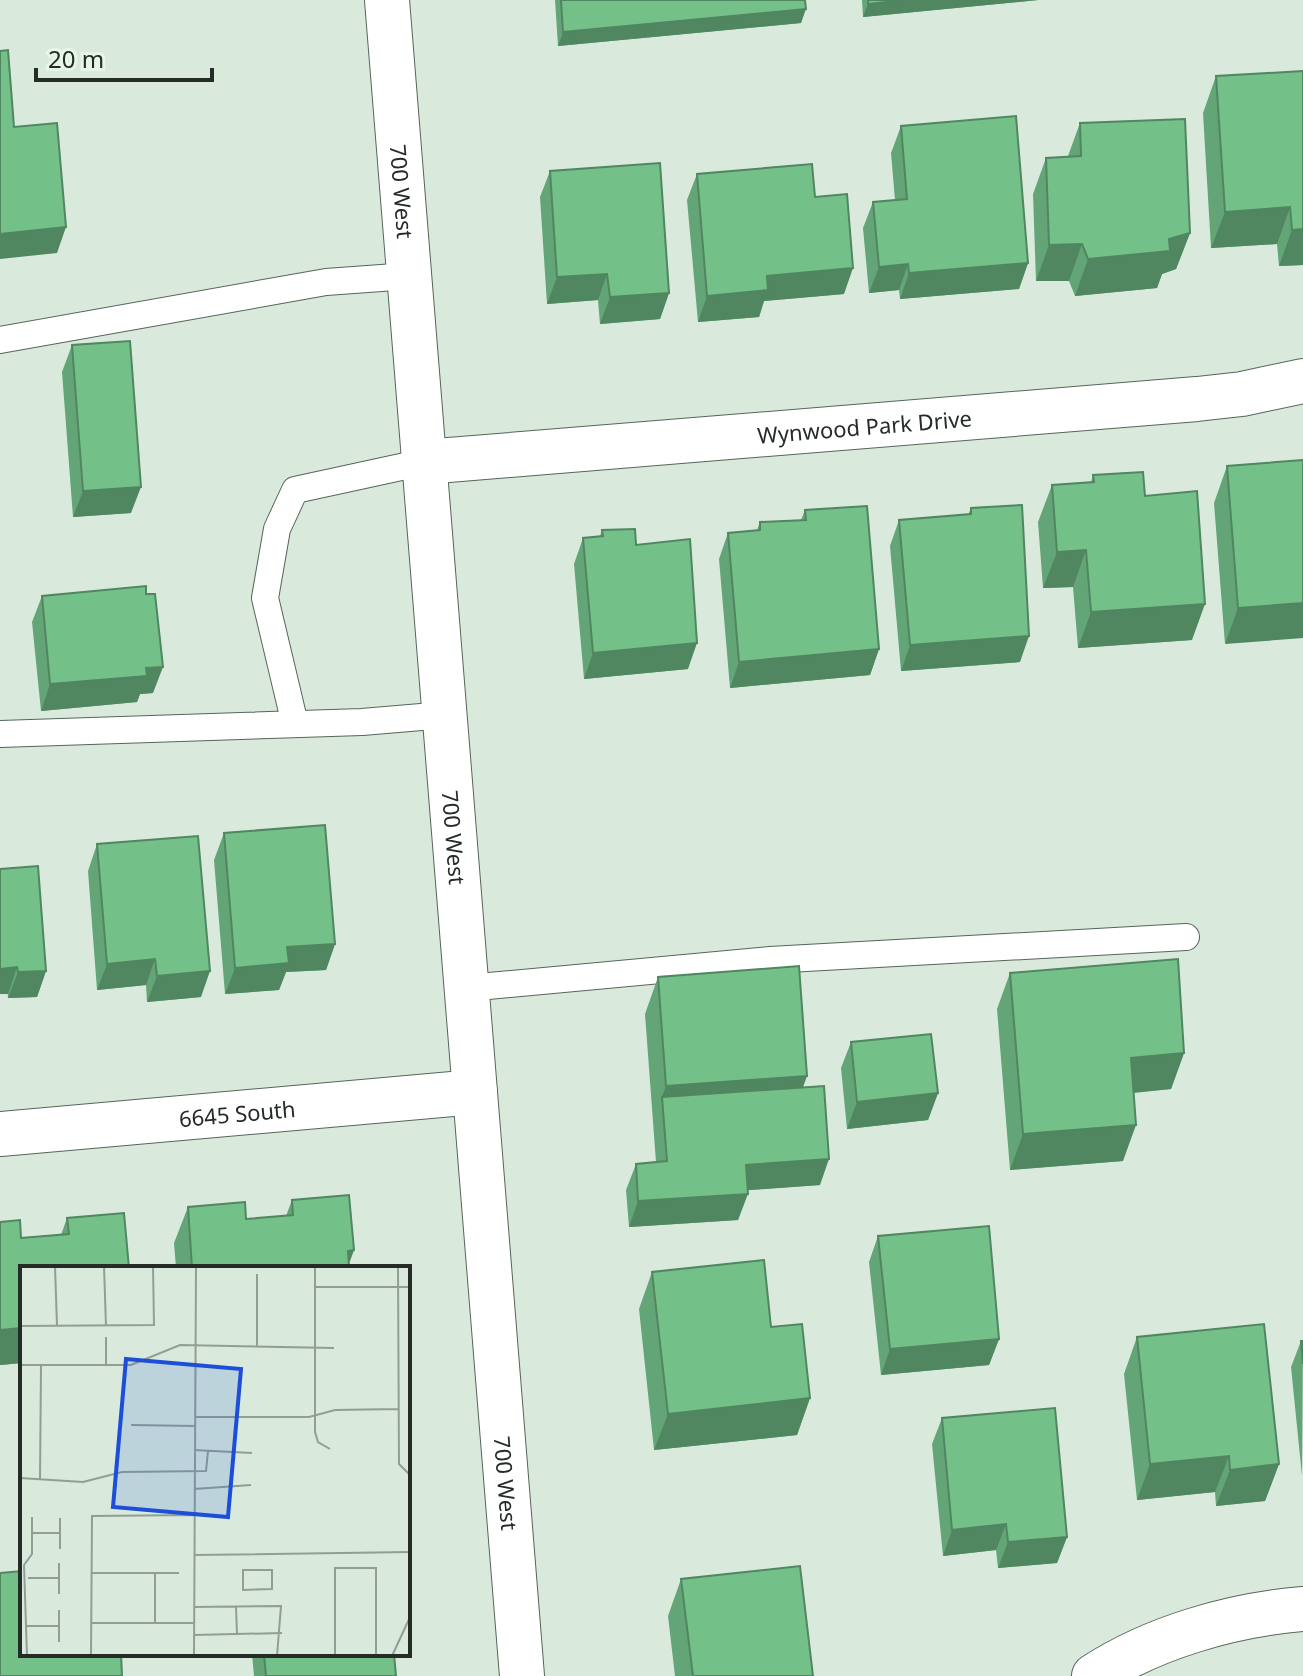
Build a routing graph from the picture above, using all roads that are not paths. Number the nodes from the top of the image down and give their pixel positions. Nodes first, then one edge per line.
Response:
1 (387, 0) edge
2 (409, 276) junction
3 (0, 340) edge
4 (1303, 381) edge
5 (424, 462) junction
6 (445, 715) junction
7 (295, 724) junction
8 (0, 734) edge
9 (1186, 937) dead end
10 (467, 988) junction
11 (475, 1092) junction
12 (0, 1134) edge
13 (1303, 1609) edge
14 (522, 1676) edge
15 (1094, 1676) edge

1 - 2 main road, 700 West
2 - 3 lane
2 - 5 main road, 700 West
4 - 5 main road, Wynwood Park Drive
5 - 6 main road, 700 West
5 - 7 lane
6 - 7 lane
6 - 10 main road, 700 West
7 - 8 lane
9 - 10 lane
10 - 11 main road, 700 West
11 - 12 main road, 6645 South
11 - 14 main road, 700 West
13 - 15 main road

